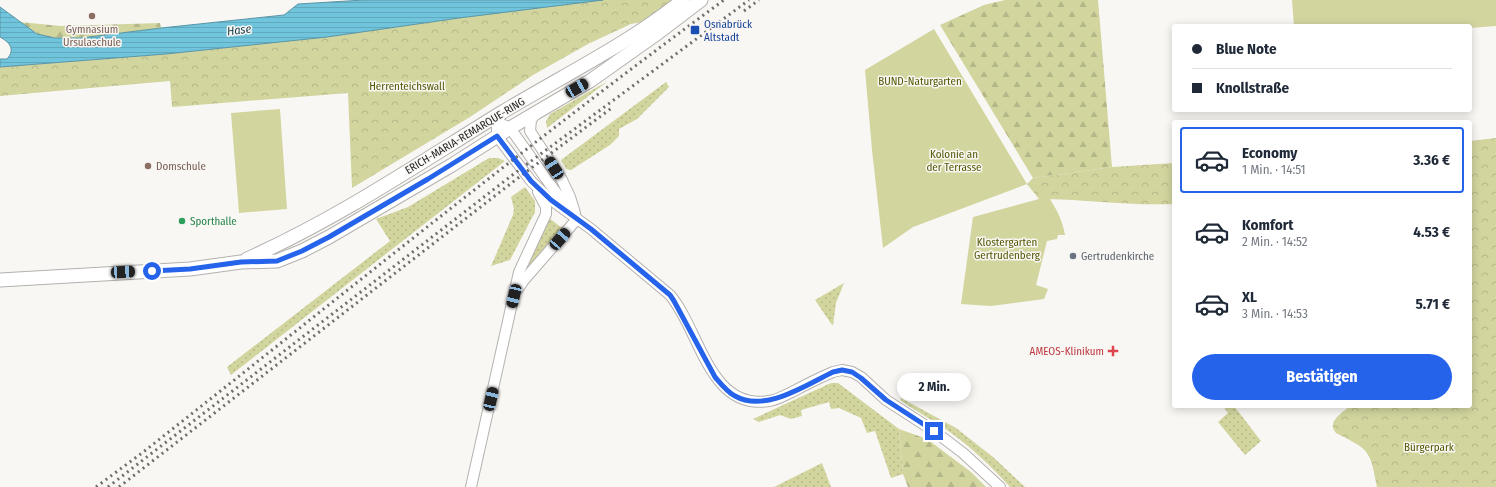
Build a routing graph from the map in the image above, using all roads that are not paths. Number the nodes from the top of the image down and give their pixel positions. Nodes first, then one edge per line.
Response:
1 (683, 0) edge
2 (701, 0) edge
3 (538, 111) junction
4 (496, 119) junction
5 (510, 128) junction
6 (497, 136) junction
7 (531, 181) junction
8 (577, 219) junction
9 (241, 262) junction
10 (0, 280) edge
11 (514, 296) junction
12 (471, 487) edge
13 (1000, 487) edge

1 - 4 main road, ERICH-MARIA-REMARQUE-RING
2 - 3 main road, ERICH-MARIA-REMARQUE-RING
3 - 5 main road, ERICH-MARIA-REMARQUE-RING
3 - 8 street
4 - 5 street
4 - 6 street
4 - 9 main road, ERICH-MARIA-REMARQUE-RING
5 - 6 main road, ERICH-MARIA-REMARQUE-RING
5 - 8 street
6 - 7 street
6 - 9 main road, ERICH-MARIA-REMARQUE-RING
7 - 8 street
7 - 11 street
8 - 11 street
8 - 13 street
9 - 10 main road, ERICH-MARIA-REMARQUE-RING
11 - 12 street

